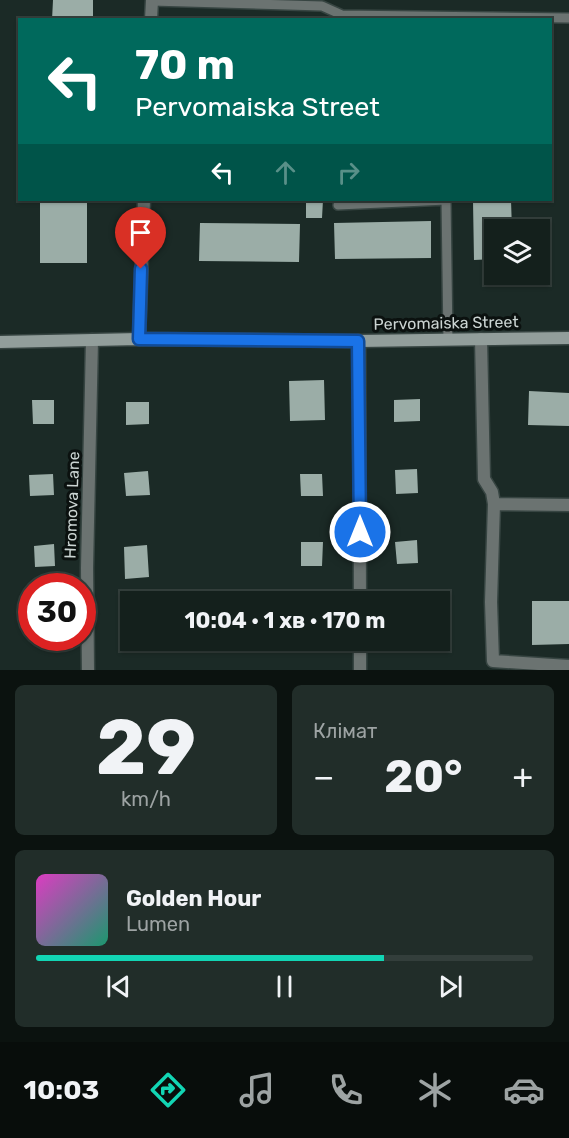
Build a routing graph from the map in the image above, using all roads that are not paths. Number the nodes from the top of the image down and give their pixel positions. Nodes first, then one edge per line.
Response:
1 (152, 0) edge
2 (151, 18) edge
3 (442, 18) edge
4 (569, 18) edge
5 (144, 201) edge
6 (424, 201) edge
7 (446, 201) edge
8 (338, 205) dead end
9 (569, 338) edge
10 (139, 339) junction
11 (481, 339) junction
12 (92, 340) junction
13 (448, 340) junction
14 (358, 341) junction
15 (0, 342) edge
16 (494, 504) junction
17 (569, 505) edge
18 (360, 591) edge
19 (360, 651) edge
20 (569, 666) edge
21 (88, 670) edge
22 (360, 670) edge

1 - 2 street
1 - 3 lane
3 - 4 lane
5 - 10 street
6 - 8 lane
7 - 13 lane
9 - 11 main road, Pervomaiska Street
10 - 12 main road, Pervomaiska Street
10 - 14 main road, Pervomaiska Street
11 - 13 main road, Pervomaiska Street
11 - 16 street
12 - 15 main road, Pervomaiska Street
12 - 21 street, Hromova Lane
13 - 14 main road, Pervomaiska Street
14 - 18 street
16 - 17 street
16 - 20 street
19 - 22 street

